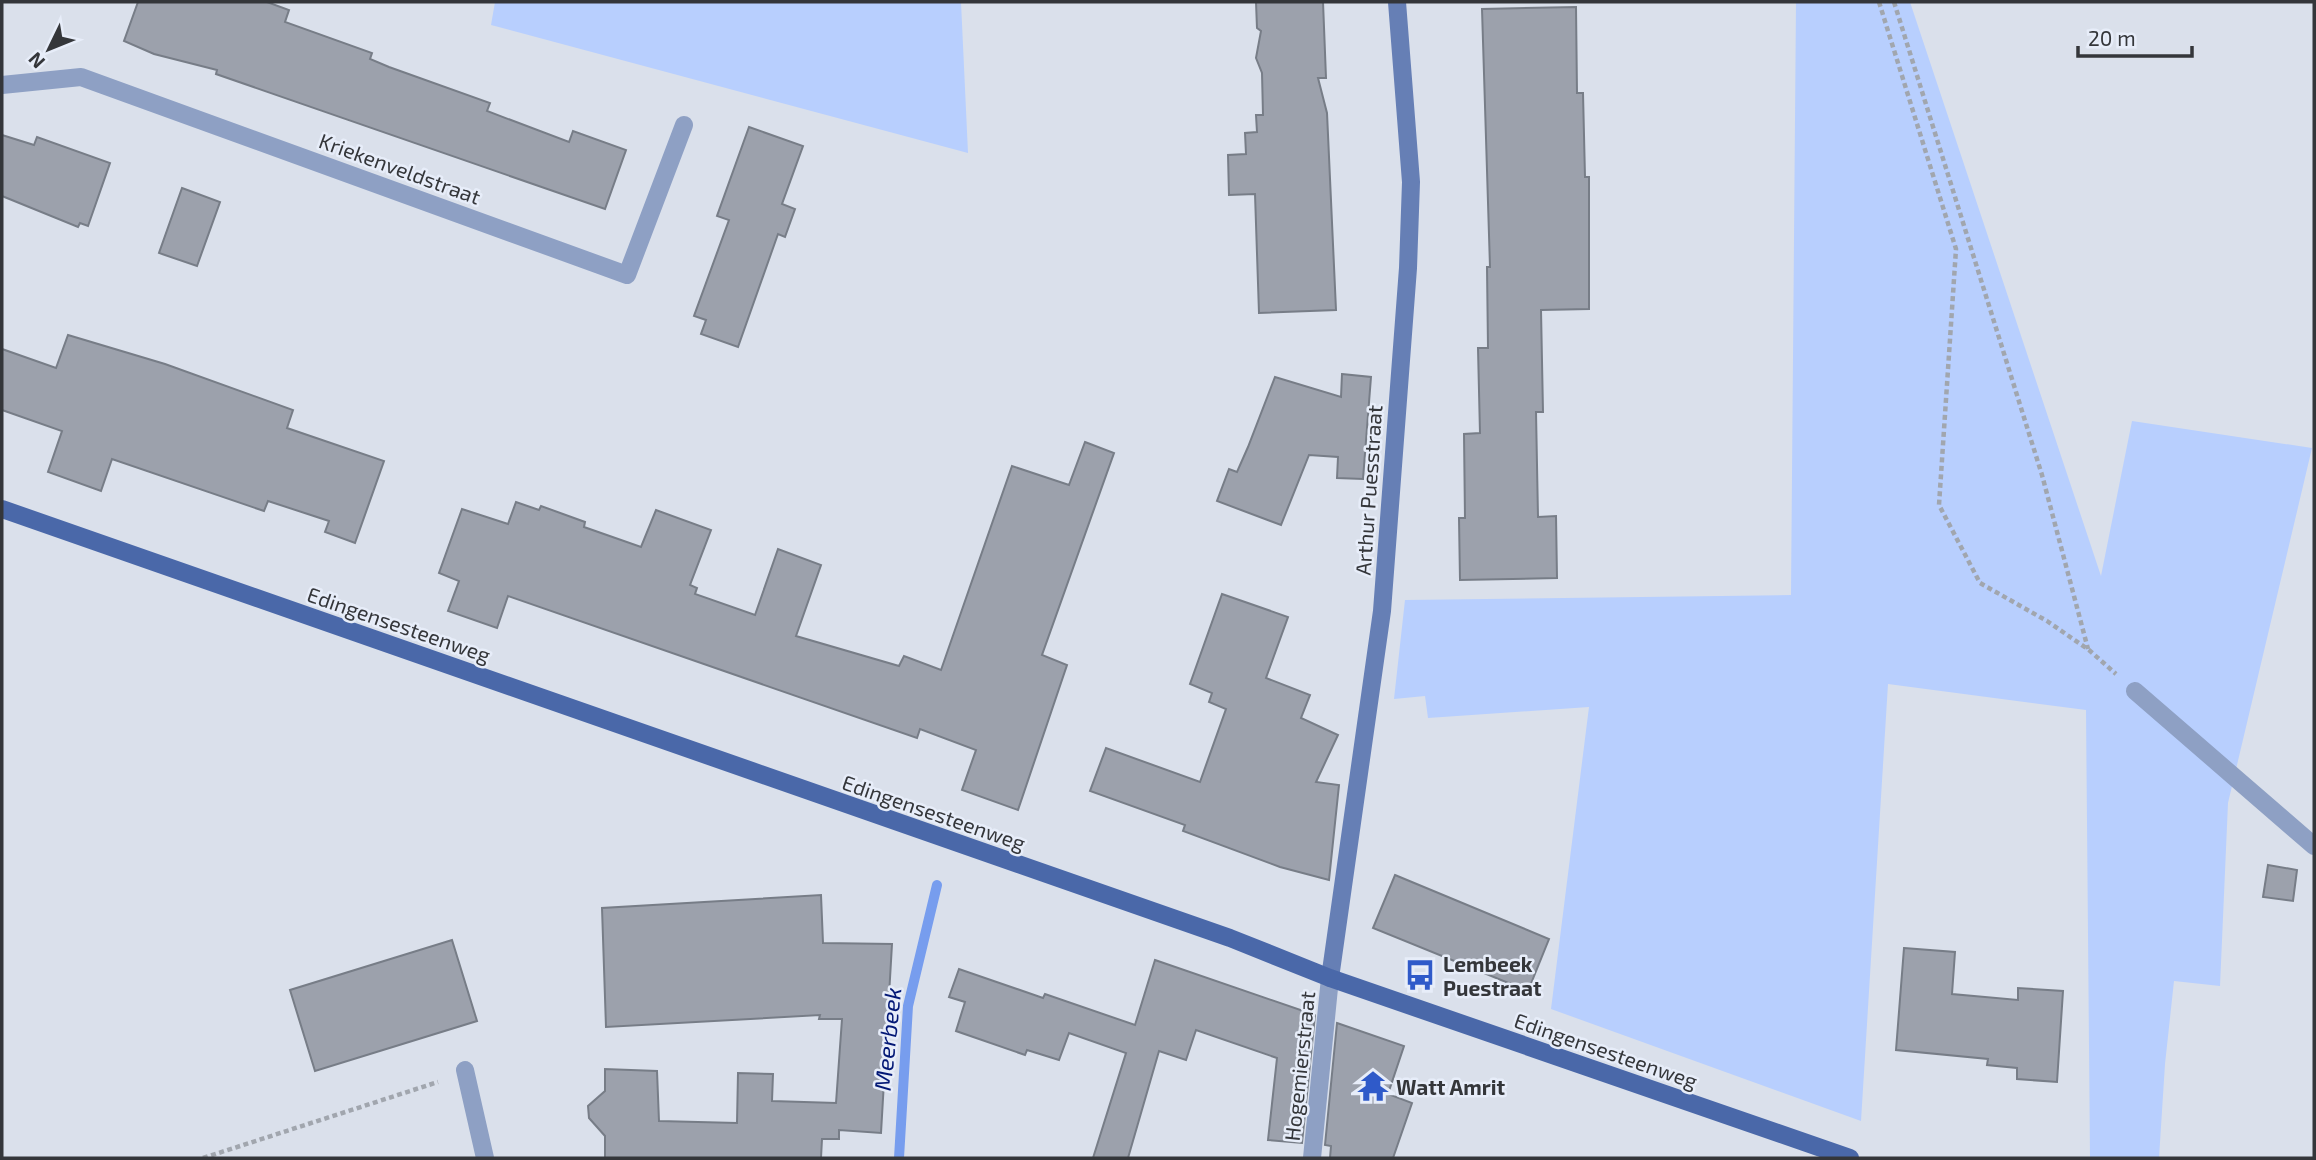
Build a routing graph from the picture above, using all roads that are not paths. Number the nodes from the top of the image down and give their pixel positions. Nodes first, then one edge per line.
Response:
1 (1397, 2) edge
2 (2, 85) edge
3 (684, 125) dead end
4 (2, 509) edge
5 (2135, 691) road end
6 (2314, 846) edge
7 (1330, 978) junction
8 (465, 1070) road end
9 (485, 1158) edge
10 (1312, 1158) edge
11 (1850, 1158) edge

1 - 7 street, Arthur Puesstraat
2 - 3 street, Kriekenveldstraat
4 - 7 main road, Edingensesteenweg
5 - 6 street
7 - 10 street, Hogemierstraat
7 - 11 main road, Edingensesteenweg
8 - 9 street

